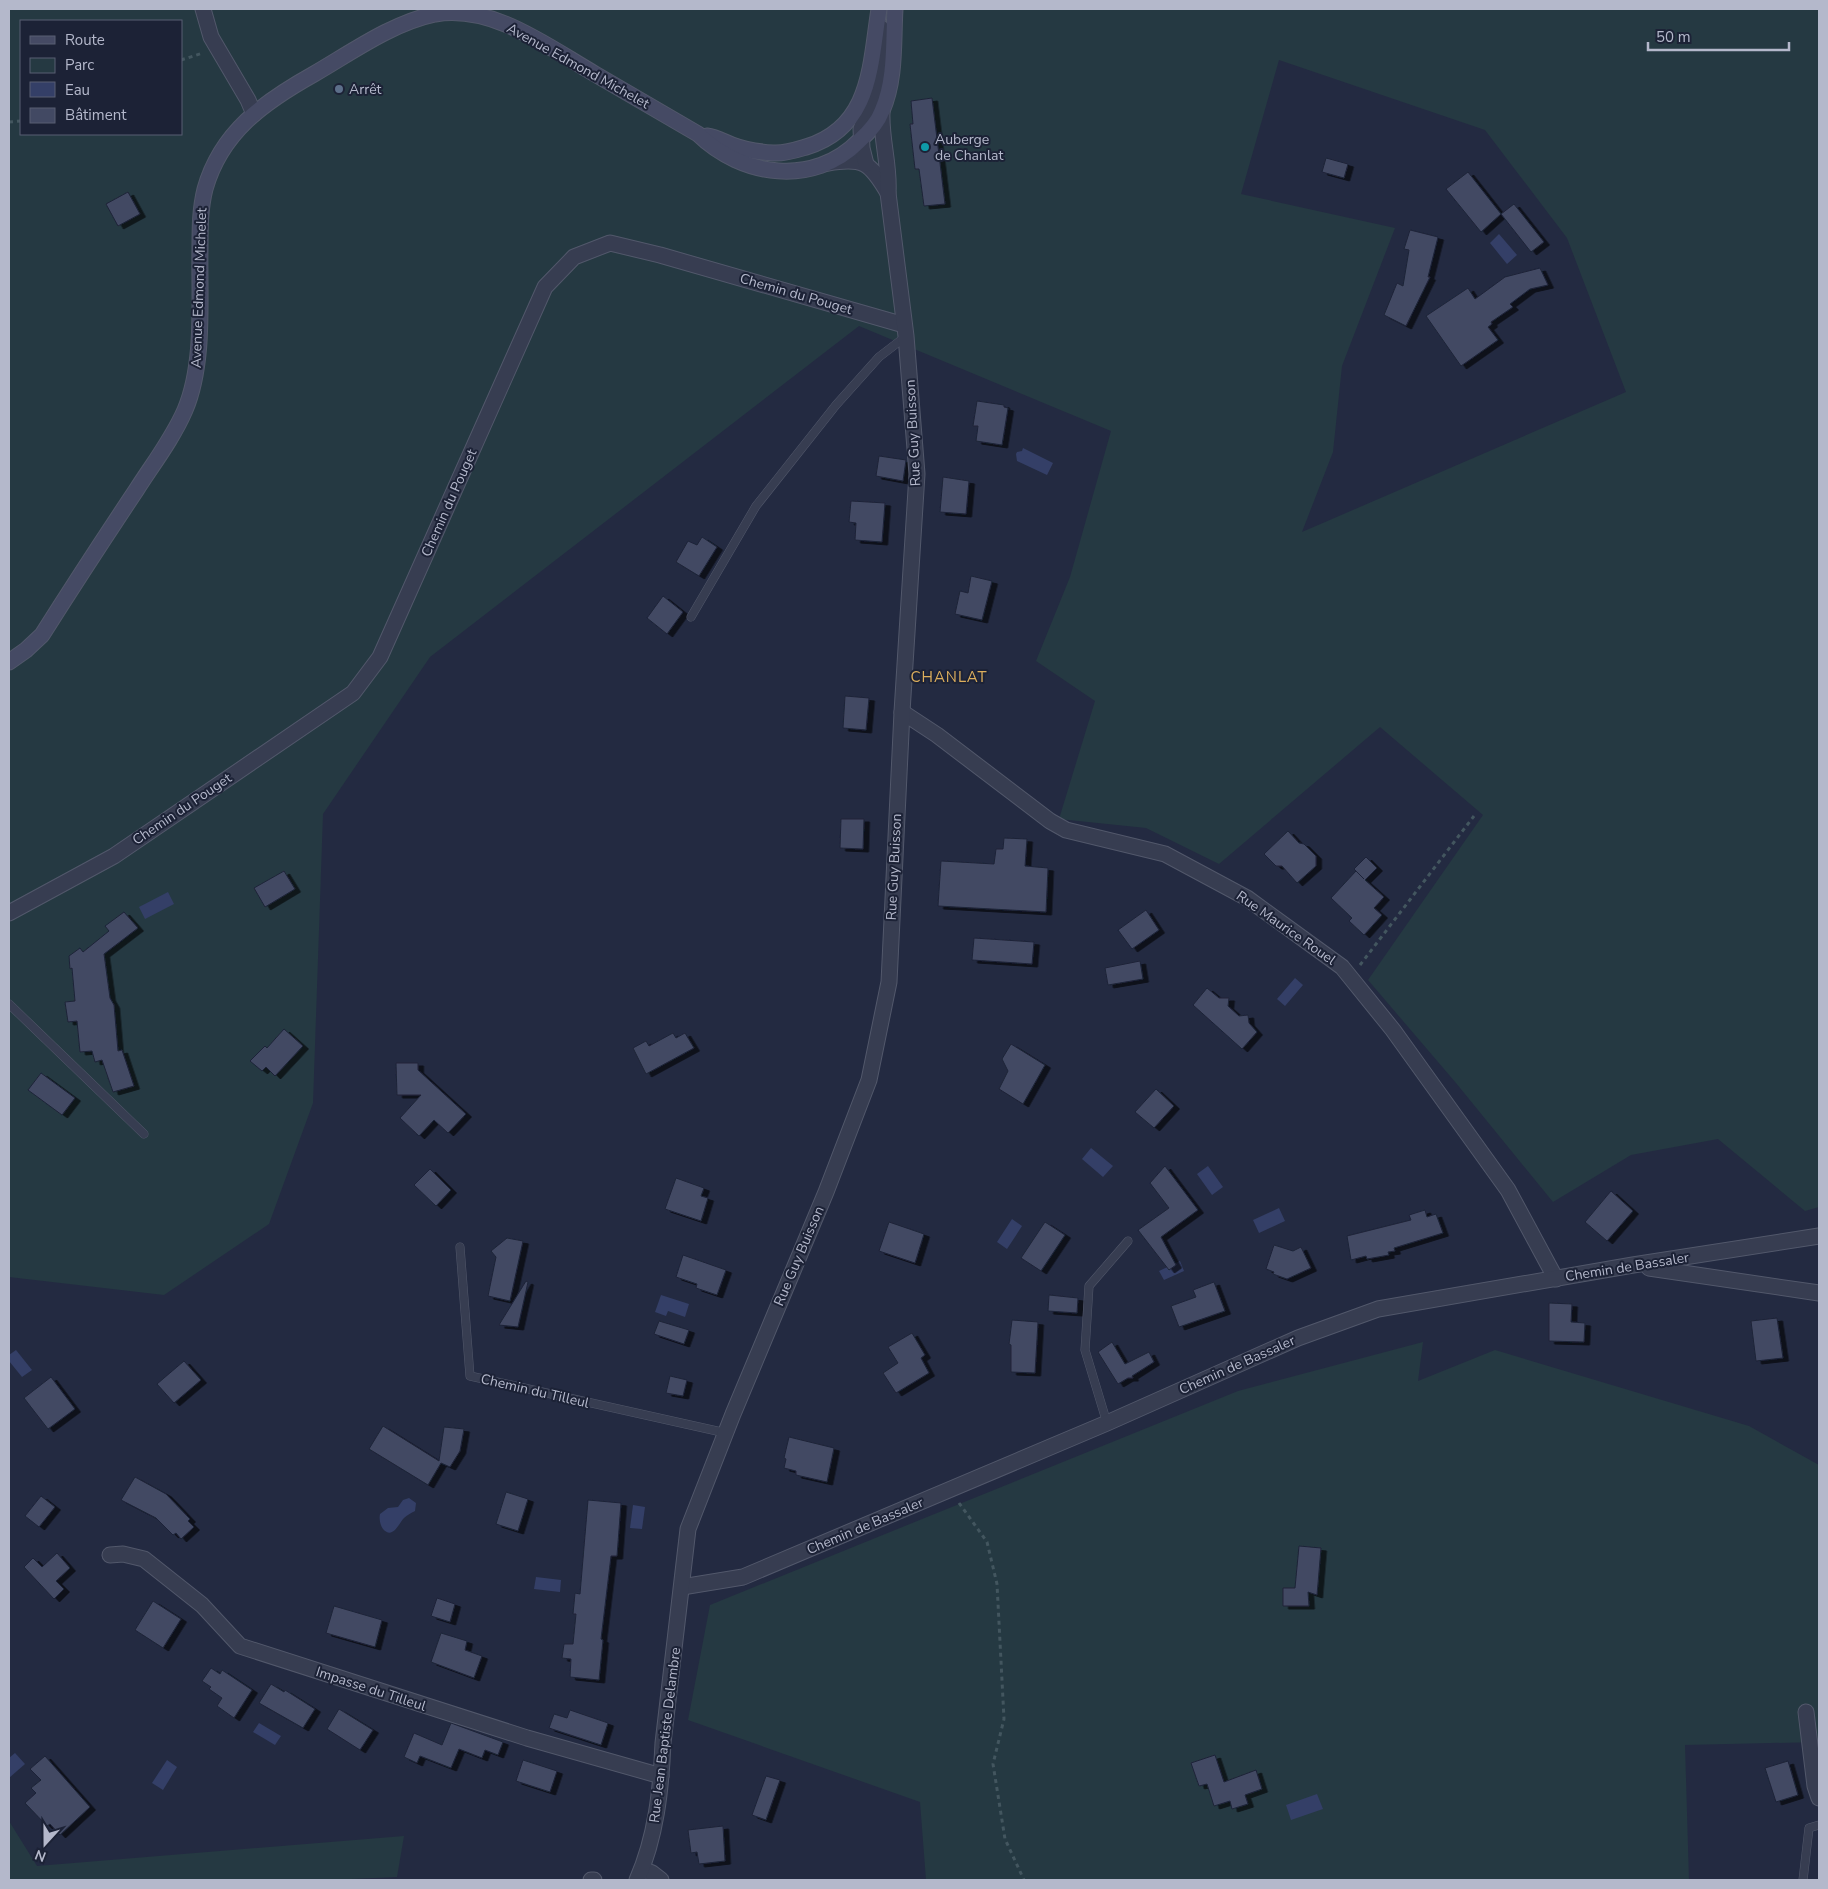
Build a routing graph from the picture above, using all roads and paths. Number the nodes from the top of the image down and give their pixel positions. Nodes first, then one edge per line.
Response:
1 (203, 9) edge
2 (880, 9) edge
3 (895, 9) edge
4 (882, 112) junction
5 (254, 114) junction
6 (836, 132) junction
7 (698, 134) junction
8 (863, 135) junction
9 (883, 146) junction
10 (828, 163) junction
11 (866, 164) junction
12 (888, 193) junction
13 (905, 330) junction
14 (690, 617) dead end
15 (9, 662) edge
16 (902, 712) junction
17 (1474, 816) dead end
18 (9, 913) edge
19 (1350, 977) junction
20 (9, 1004) edge
21 (144, 1134) dead end
22 (1819, 1236) edge
23 (1128, 1241) dead end
24 (460, 1247) dead end
25 (1633, 1265) junction
26 (1556, 1278) junction
27 (1819, 1293) edge
28 (1107, 1423) junction
29 (726, 1434) junction
30 (949, 1490) junction
31 (110, 1555) dead end
32 (682, 1587) junction
33 (1806, 1712) dead end
34 (662, 1776) junction
35 (1819, 1798) edge
36 (1819, 1825) edge
37 (640, 1875) edge
38 (590, 1880) edge
39 (594, 1880) edge
40 (661, 1880) edge
41 (1024, 1880) edge
42 (1803, 1880) edge

1 - 5 street
2 - 6 main road
2 - 8 street
3 - 4 main road, Avenue Edmond Michelet
4 - 8 main road, Avenue Edmond Michelet
4 - 9 street, Rue Guy Buisson
5 - 7 main road, Avenue Edmond Michelet
5 - 15 main road, Avenue Edmond Michelet
6 - 7 main road
6 - 8 street
7 - 10 main road, Avenue Edmond Michelet
8 - 9 street
8 - 10 main road, Avenue Edmond Michelet
8 - 11 street
9 - 12 street, Rue Guy Buisson
10 - 11 street
11 - 12 street
12 - 13 street, Rue Guy Buisson
13 - 14 lane
13 - 16 street, Rue Guy Buisson
13 - 18 street, Chemin du Pouget
16 - 19 street, Rue Maurice Rouel
16 - 29 street, Rue Guy Buisson
17 - 19 path
19 - 26 street, Rue Maurice Rouel
20 - 21 lane
22 - 25 street, Chemin de Bassaler
23 - 28 lane
24 - 29 lane, Chemin du Tilleul
25 - 26 street, Chemin de Bassaler
25 - 27 street
26 - 28 street, Chemin de Bassaler
28 - 30 street, Chemin de Bassaler
29 - 32 street, Rue Guy Buisson
30 - 32 street, Chemin de Bassaler
30 - 41 path
31 - 34 street, Impasse du Tilleul
32 - 34 street, Rue Jean Baptiste Delambre
33 - 35 street
34 - 37 street, Rue Jean Baptiste Delambre
36 - 42 lane
37 - 40 street
38 - 39 street

